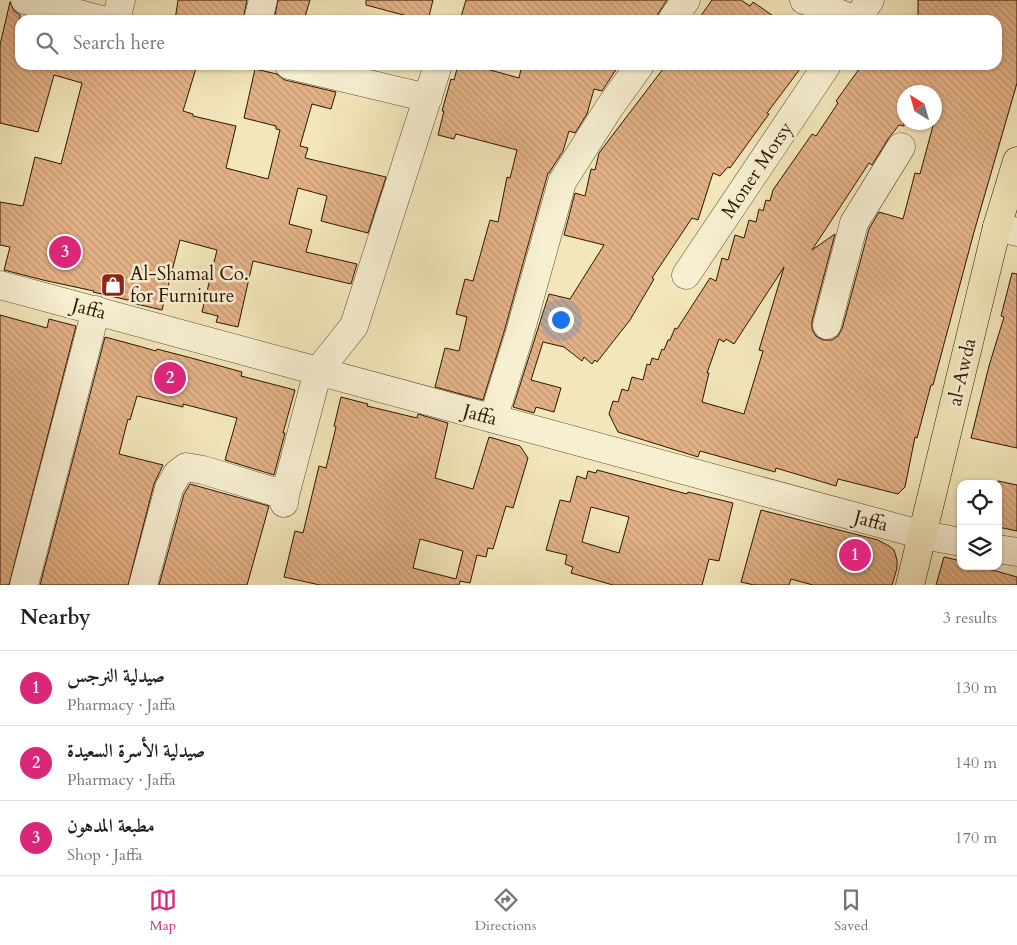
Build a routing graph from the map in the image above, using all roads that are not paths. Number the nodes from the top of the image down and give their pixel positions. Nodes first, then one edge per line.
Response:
1 (25, 0) edge
2 (121, 0) edge
3 (263, 0) edge
4 (686, 0) edge
5 (804, 0) edge
6 (870, 0) edge
7 (83, 15) edge
8 (117, 15) edge
9 (259, 15) edge
10 (676, 15) edge
11 (843, 15) edge
12 (860, 15) edge
13 (310, 70) edge
14 (436, 70) edge
15 (636, 70) edge
16 (824, 70) edge
17 (428, 98) junction
18 (902, 147) dead end
19 (1017, 161) edge
20 (1007, 229) edge
21 (686, 275) dead end
22 (0, 285) edge
23 (96, 310) junction
24 (827, 325) dead end
25 (318, 371) junction
26 (493, 418) junction
27 (923, 535) junction
28 (957, 541) edge
29 (1002, 550) edge
30 (1017, 552) edge
31 (24, 585) edge
32 (143, 585) edge
33 (910, 585) edge

1 - 7 street
2 - 8 street
3 - 9 street
4 - 10 street
5 - 11 street
6 - 12 street
13 - 17 street
14 - 17 street
15 - 26 street
16 - 21 street, Moner Morsy
17 - 25 street
18 - 24 street
19 - 20 main road, al-Awda
20 - 27 main road, al-Awda
22 - 23 street, Jaffa
23 - 25 street, Jaffa
23 - 31 street
25 - 26 street, Jaffa
25 - 32 street
26 - 27 street, Jaffa
27 - 28 street, Jaffa
27 - 33 main road, al-Awda
29 - 30 street

